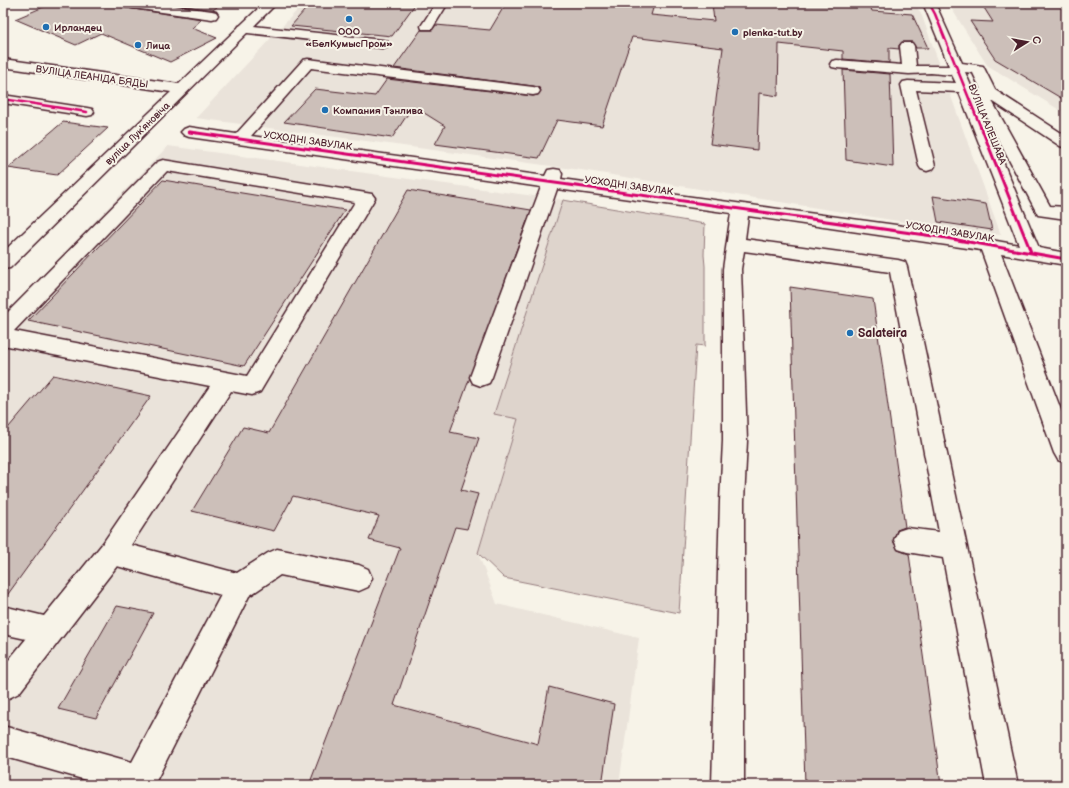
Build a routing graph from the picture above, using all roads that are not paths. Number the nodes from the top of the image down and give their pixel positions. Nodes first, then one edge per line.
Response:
1 (126, 3) edge
2 (271, 3) edge
3 (442, 3) edge
4 (929, 3) edge
5 (212, 15) dead end
6 (427, 26) dead end
7 (244, 29) junction
8 (311, 36) junction
9 (231, 41) junction
10 (251, 43) dead end
11 (382, 44) dead end
12 (907, 46) dead end
13 (281, 47) dead end
14 (3, 63) edge
15 (837, 64) dead end
16 (957, 69) junction
17 (909, 70) junction
18 (965, 88) junction
19 (182, 89) junction
20 (533, 91) dead end
21 (989, 92) junction
22 (3, 99) edge
23 (87, 112) dead end
24 (189, 132) dead end
25 (240, 139) junction
26 (1066, 143) edge
27 (927, 166) dead end
28 (552, 178) junction
29 (740, 210) junction
30 (1066, 213) edge
31 (735, 244) junction
32 (988, 244) junction
33 (1031, 252) junction
34 (1066, 259) edge
35 (3, 263) edge
36 (3, 330) edge
37 (3, 337) edge
38 (481, 377) dead end
39 (226, 381) junction
40 (1066, 453) edge
41 (907, 540) dead end
42 (955, 547) junction
43 (112, 552) junction
44 (359, 578) dead end
45 (240, 587) junction
46 (3, 620) edge
47 (50, 631) junction
48 (9, 683) dead end
49 (3, 741) edge
50 (728, 785) edge
51 (1002, 785) edge

1 - 5 street
2 - 7 street, вуліца Лукʼяновіча
3 - 6 street
4 - 16 street, ВУЛІЦА АЛЕШАВА
7 - 8 street
7 - 9 street, вуліца Лукʼяновіча
8 - 11 street
8 - 13 street
9 - 10 street
9 - 19 street, вуліца Лукʼяновіча
12 - 17 street
14 - 19 street, ВУЛІЦА ЛЕАНІДА БЯДЫ
15 - 17 street
16 - 17 street
16 - 18 street, ВУЛІЦА АЛЕШАВА
16 - 21 street
18 - 27 street
18 - 33 street, ВУЛІЦА АЛЕШАВА
19 - 35 street, вуліца Лукʼяновіча
20 - 25 street
21 - 26 street
21 - 30 street
22 - 23 street
24 - 25 street, УСХОДНІ ЗАВУЛАК
25 - 28 street, УСХОДНІ ЗАВУЛАК
28 - 29 street, УСХОДНІ ЗАВУЛАК
28 - 38 street
29 - 31 street
29 - 32 street, УСХОДНІ ЗАВУЛАК
31 - 42 street
31 - 50 street
32 - 33 street, УСХОДНІ ЗАВУЛАК
32 - 40 street
33 - 34 street, УСХОДНІ ЗАВУЛАК
36 - 39 street
37 - 39 street
39 - 43 street
41 - 42 street
42 - 51 street
43 - 45 street
43 - 47 street
44 - 45 street
45 - 49 street
46 - 47 street
47 - 48 street

